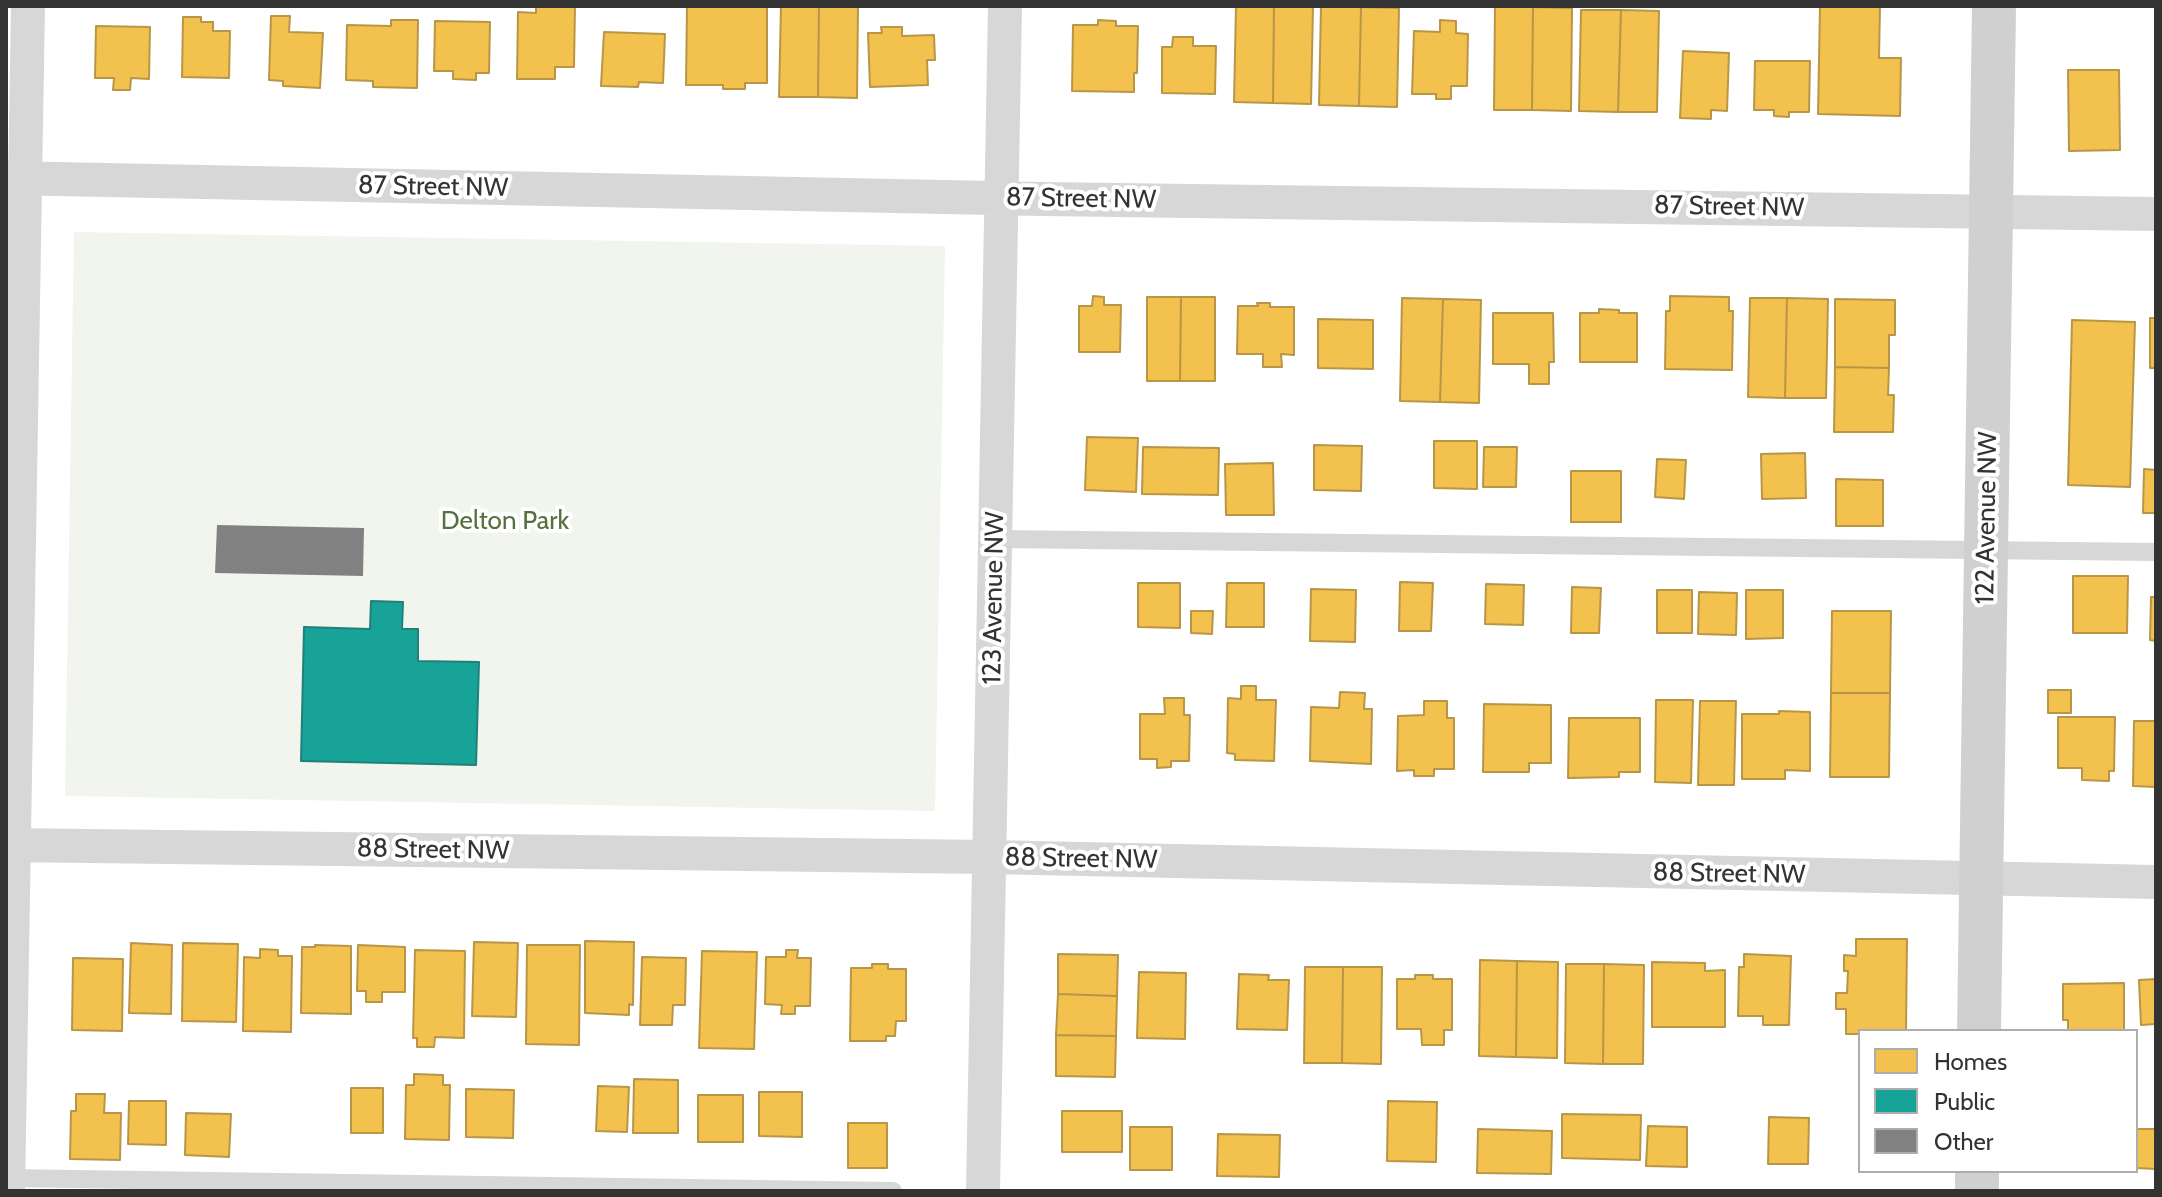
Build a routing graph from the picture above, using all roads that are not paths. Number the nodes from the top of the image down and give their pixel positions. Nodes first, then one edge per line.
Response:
1 (28, 6) edge
2 (1005, 6) edge
3 (1994, 6) edge
4 (15, 178) edge
5 (1001, 198) junction
6 (1991, 211) junction
7 (2156, 214) edge
8 (12, 515) edge
9 (995, 539) junction
10 (1986, 549) junction
11 (2156, 552) edge
12 (9, 845) edge
13 (989, 857) junction
14 (1982, 880) junction
15 (2156, 882) edge
16 (1979, 1029) edge
17 (8, 1182) edge
18 (265, 1186) edge
19 (893, 1191) edge
20 (983, 1191) edge

1 - 4 street
2 - 5 street, 123 Avenue NW
3 - 6 street, 122 Avenue NW
4 - 5 street, 87 Street NW
4 - 8 street
5 - 6 street, 87 Street NW
5 - 9 street, 123 Avenue NW
6 - 7 street, 87 Street NW
6 - 10 street, 122 Avenue NW
8 - 12 street
9 - 10 lane
9 - 13 street, 123 Avenue NW
10 - 11 lane
10 - 14 street, 122 Avenue NW
12 - 13 street, 88 Street NW
12 - 17 street
13 - 14 street, 88 Street NW
13 - 20 street, 123 Avenue NW
14 - 15 street, 88 Street NW
14 - 16 street, 122 Avenue NW
17 - 18 lane
18 - 19 lane

